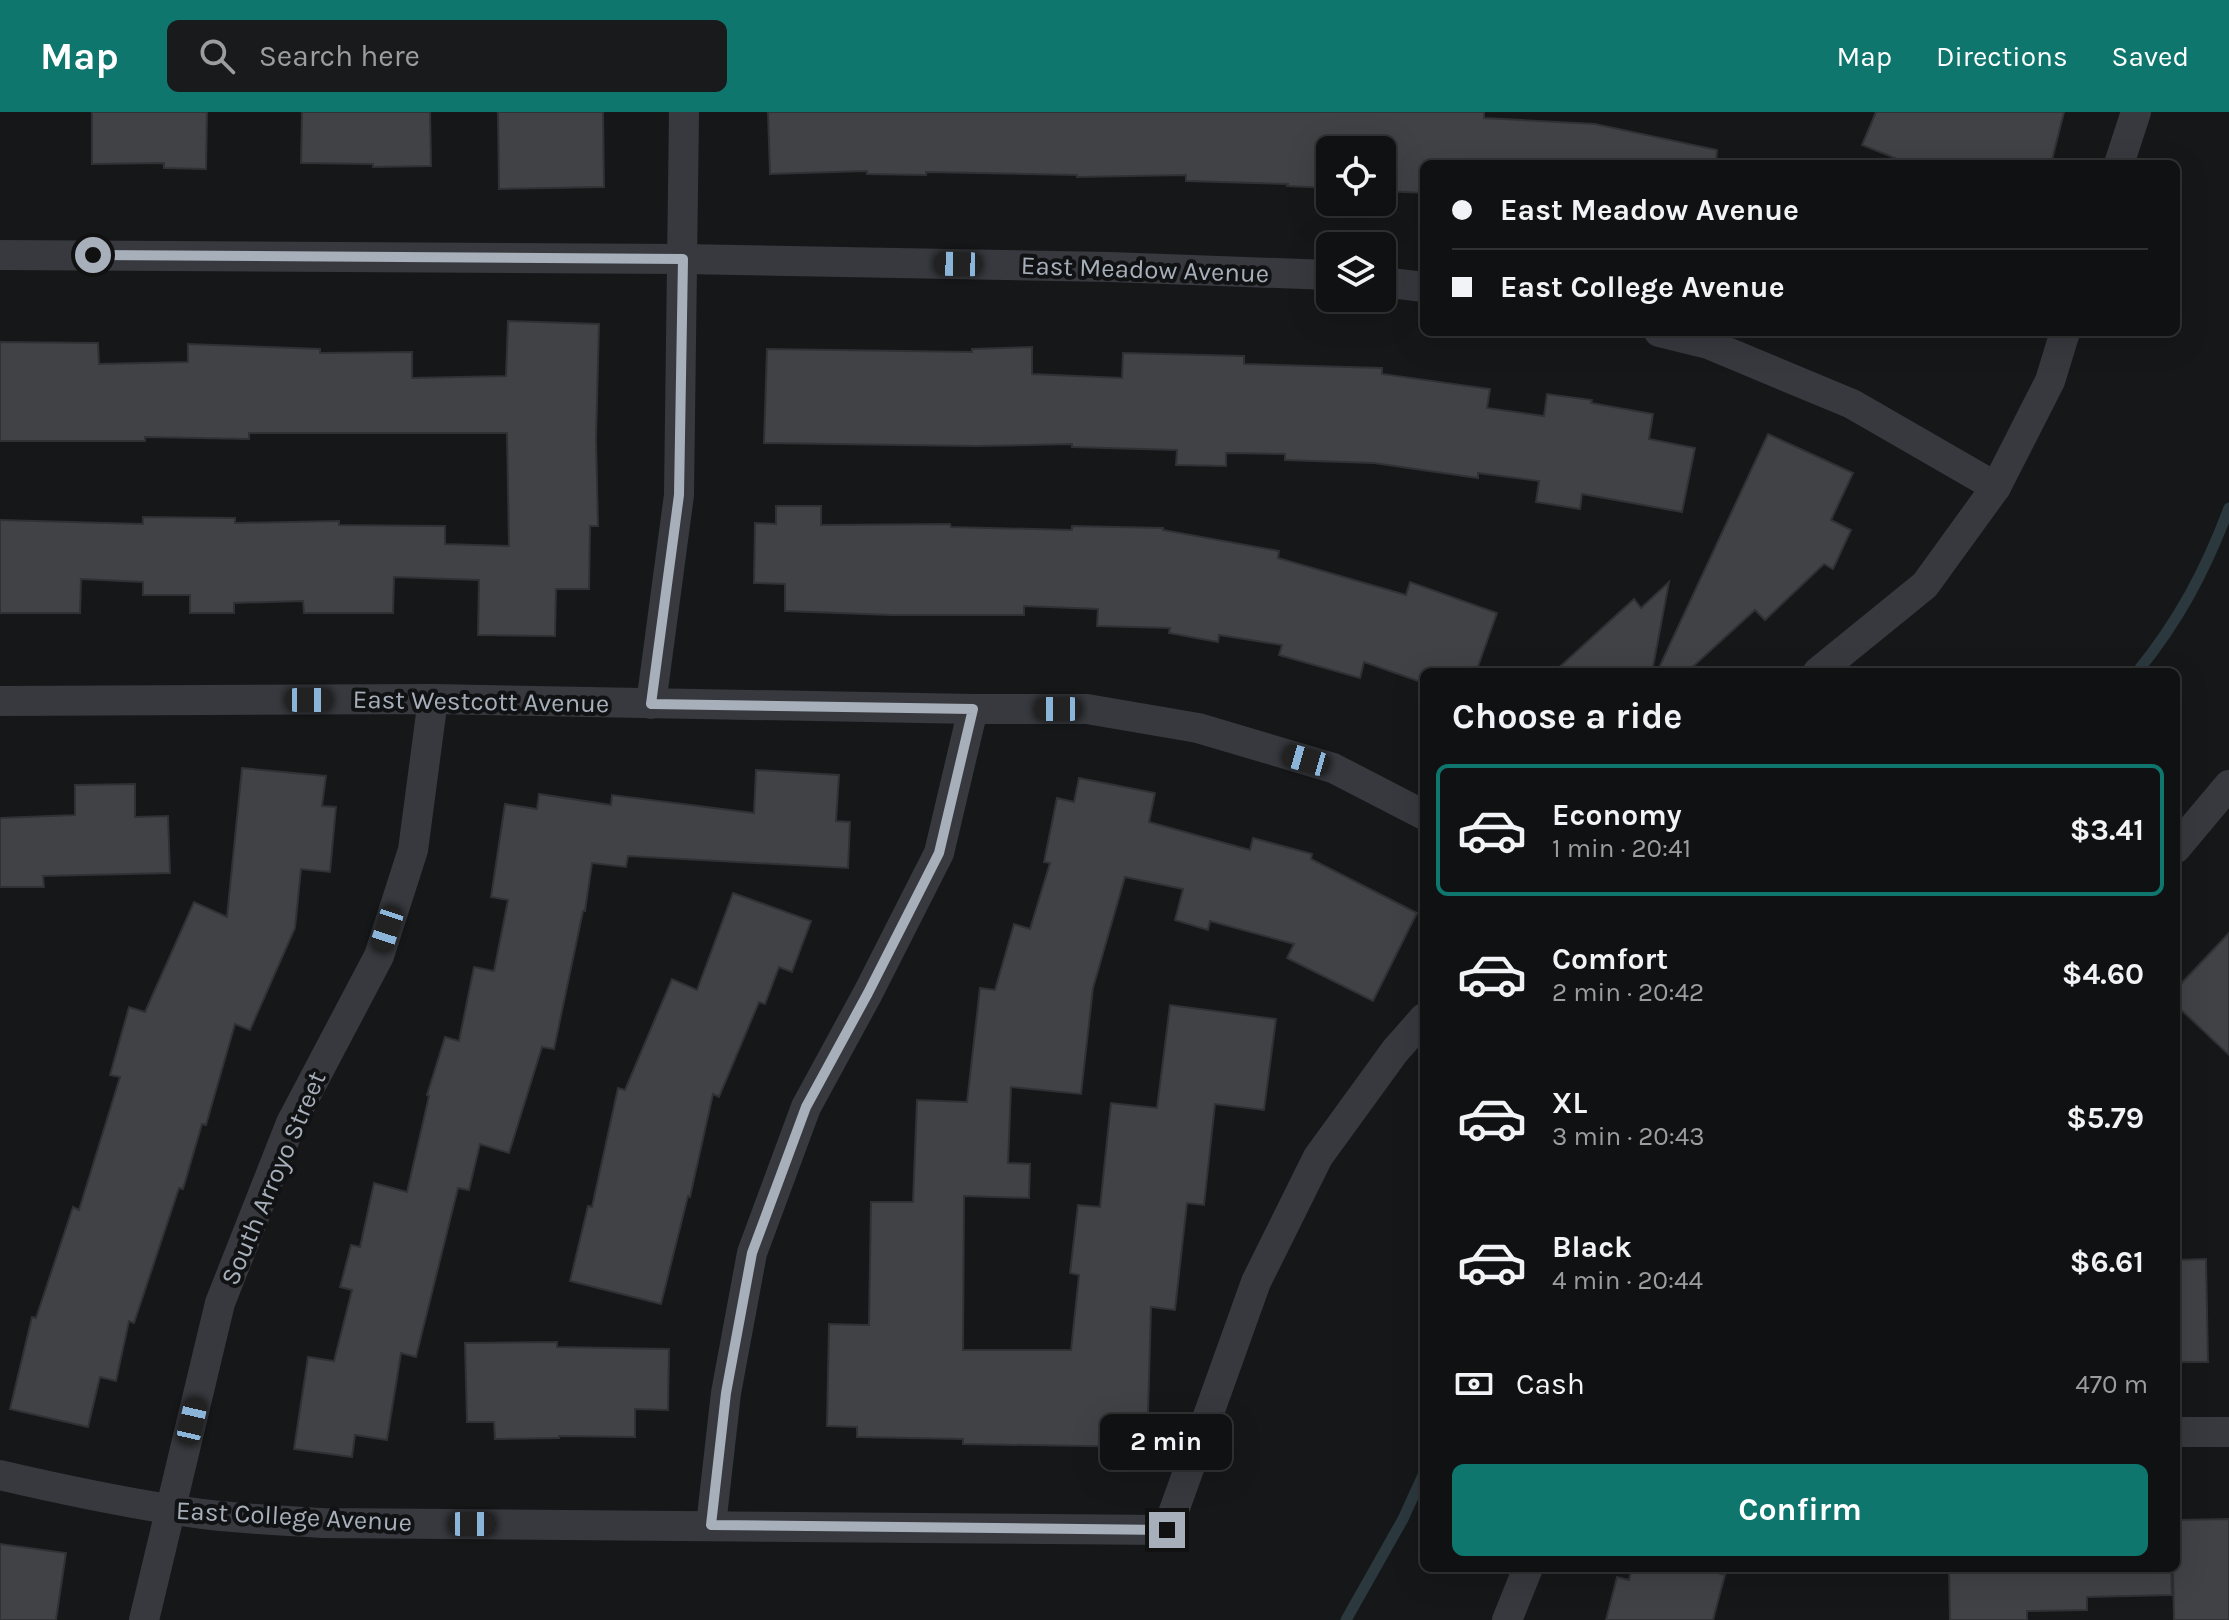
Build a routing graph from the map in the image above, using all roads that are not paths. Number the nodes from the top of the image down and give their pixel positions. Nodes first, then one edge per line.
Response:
1 (684, 112) edge
2 (2136, 112) edge
3 (2120, 160) edge
4 (0, 255) edge
5 (683, 259) junction
6 (1316, 274) edge
7 (1396, 284) edge
8 (1420, 287) edge
9 (1675, 336) edge
10 (2064, 336) edge
11 (1996, 487) junction
12 (1823, 668) edge
13 (433, 699) junction
14 (0, 701) edge
15 (651, 704) junction
16 (973, 709) junction
17 (2229, 785) edge
18 (1420, 813) edge
19 (2180, 843) edge
20 (1420, 1023) edge
21 (2180, 1432) edge
22 (2229, 1432) edge
23 (0, 1475) edge
24 (171, 1510) junction
25 (711, 1525) junction
26 (1526, 1572) edge
27 (144, 1620) edge
28 (1507, 1620) edge

1 - 5 street
2 - 3 street
4 - 5 street, East Meadow Avenue
5 - 6 street, East Meadow Avenue
5 - 15 street
7 - 8 street
9 - 11 street
10 - 11 street
11 - 12 street
13 - 14 street, East Westcott Avenue
13 - 15 street, East Westcott Avenue
13 - 24 street, South Arroyo Street
15 - 16 street, East Westcott Avenue
16 - 18 street, East Westcott Avenue
16 - 25 street
17 - 19 street
20 - 25 street, East College Avenue
21 - 22 street
23 - 24 street, East College Avenue
24 - 25 street, East College Avenue
24 - 27 street, South Arroyo Street
26 - 28 street

